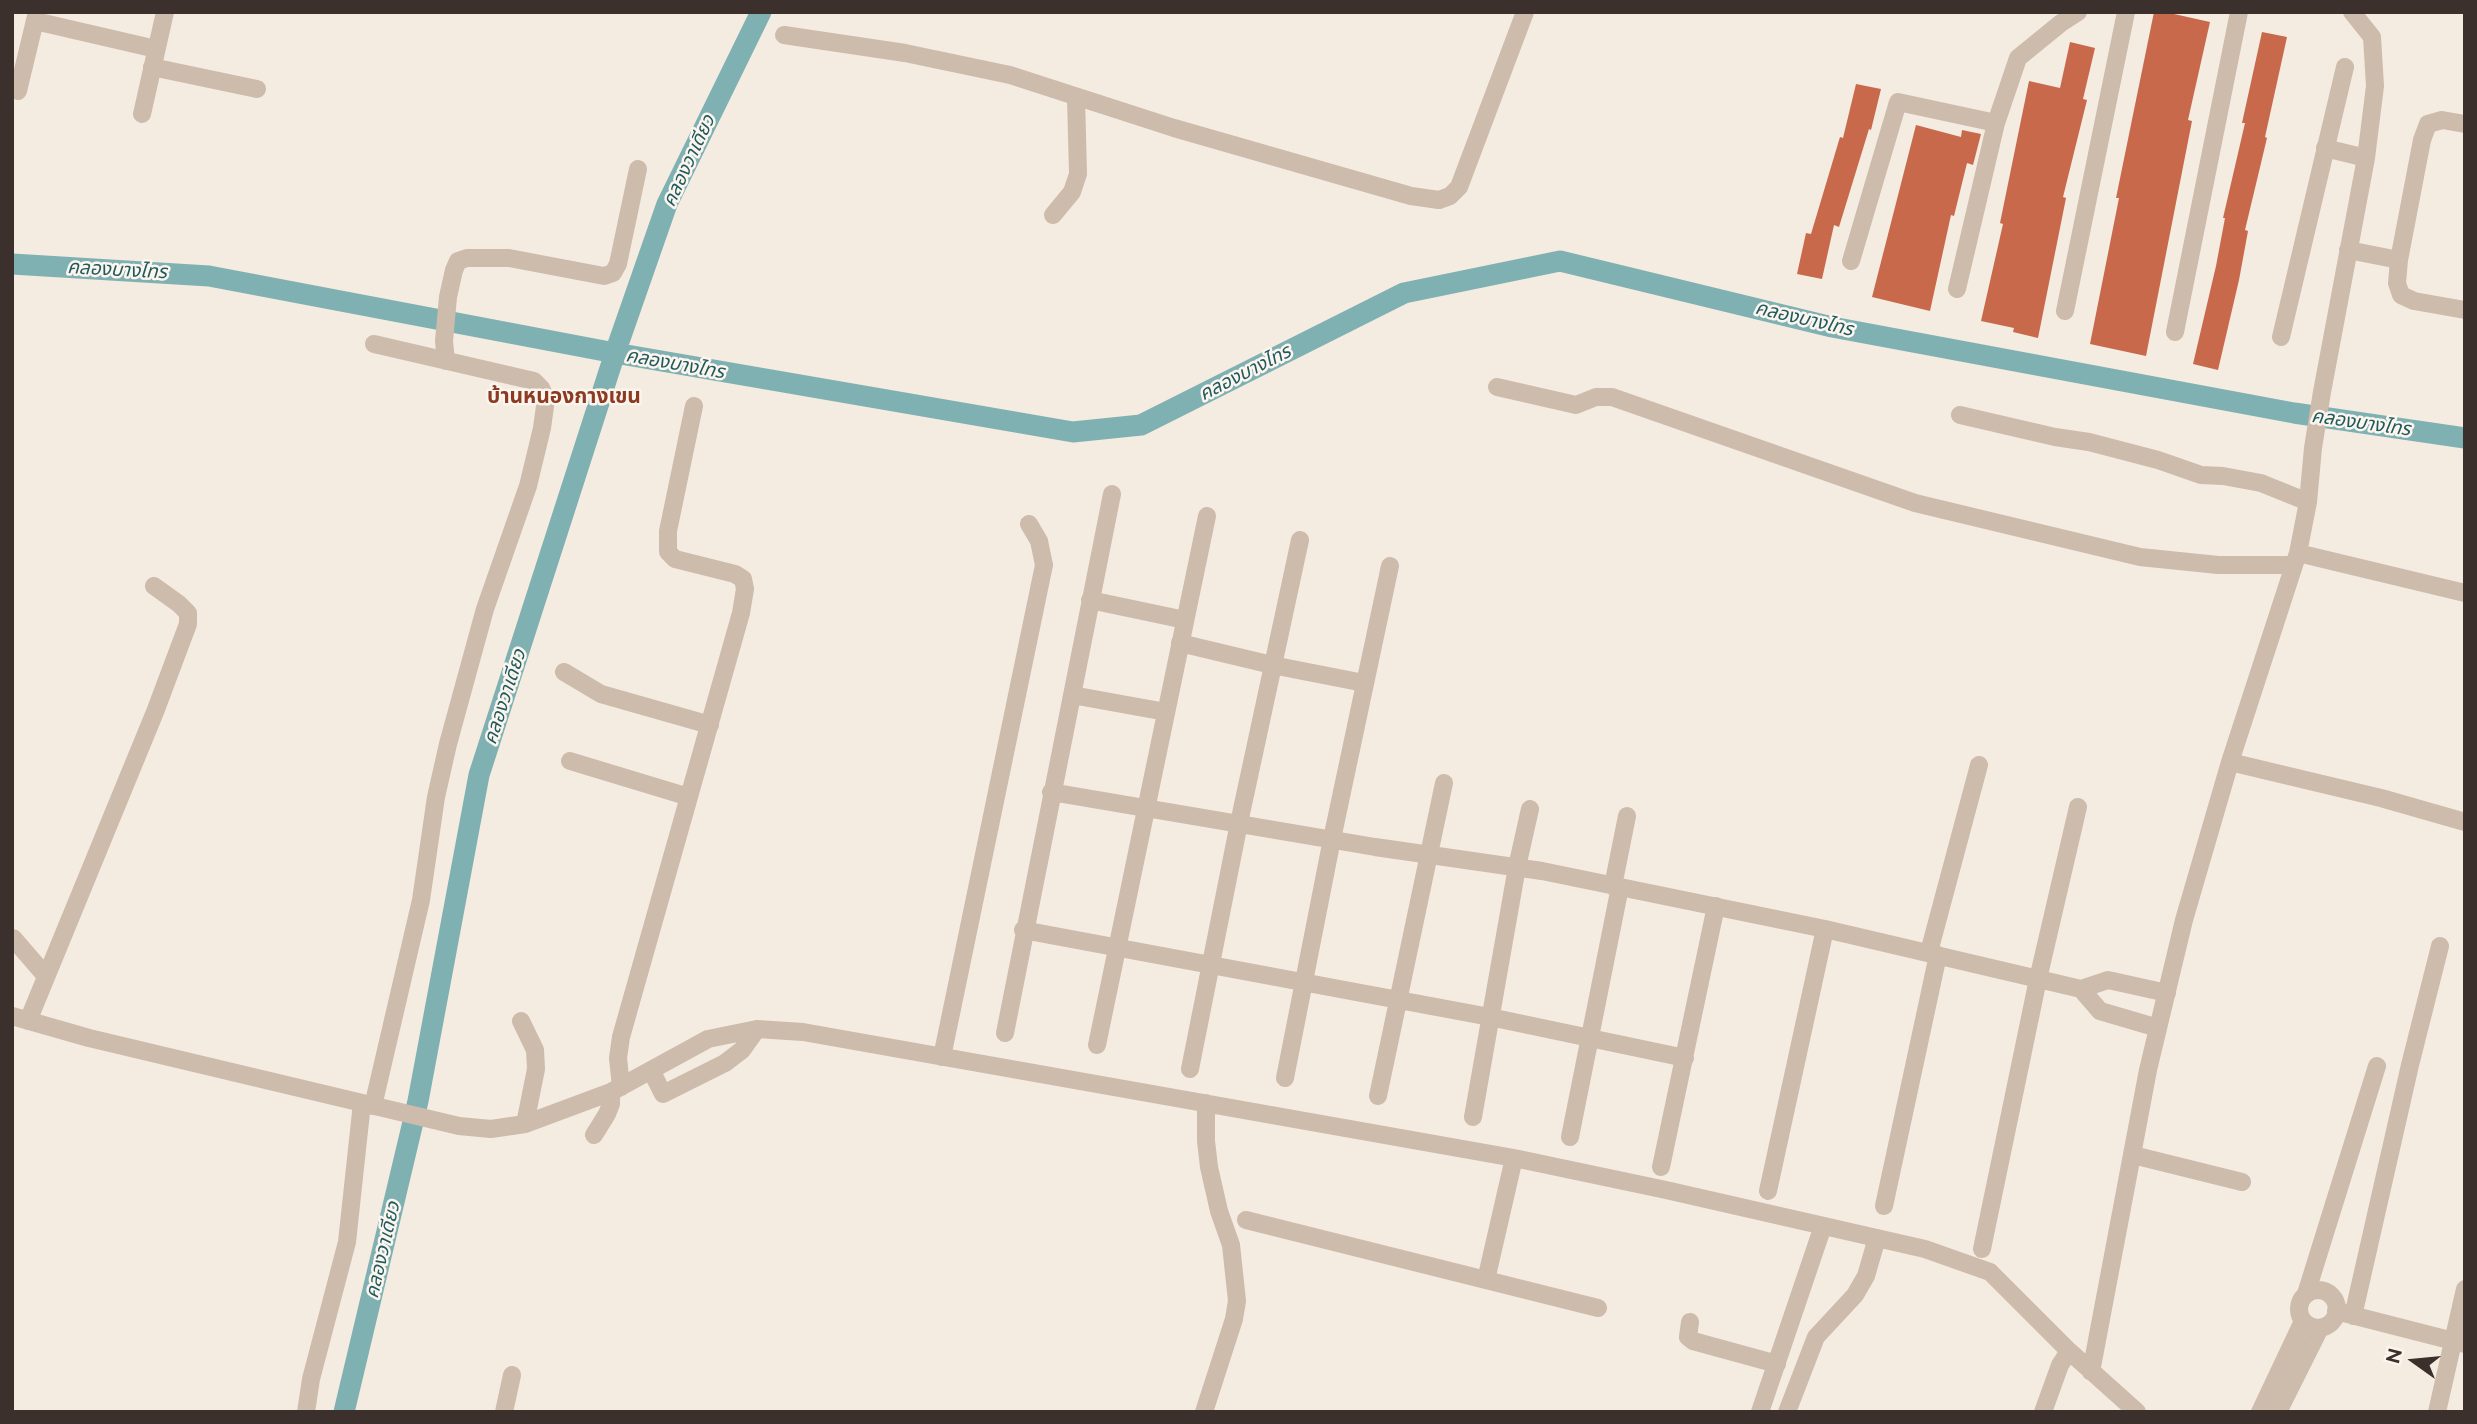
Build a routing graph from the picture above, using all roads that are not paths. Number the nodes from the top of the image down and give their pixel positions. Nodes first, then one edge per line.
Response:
1 (165, 12) edge
2 (1525, 12) edge
3 (2078, 12) edge
4 (2126, 12) edge
5 (2239, 12) edge
6 (2352, 12) edge
7 (36, 17) edge
8 (784, 35) dead end
9 (154, 58) junction
10 (2345, 67) dead end
11 (257, 89) dead end
12 (18, 91) dead end
13 (1076, 97) junction
14 (142, 114) dead end
15 (1996, 123) junction
16 (2465, 124) edge
17 (2325, 148) junction
18 (2366, 158) junction
19 (638, 169) dead end
20 (1053, 215) dead end
21 (2348, 250) junction
22 (2399, 260) junction
23 (1852, 261) dead end
24 (1957, 289) dead end
25 (2465, 310) edge
26 (2065, 311) dead end
27 (2175, 332) dead end
28 (2281, 337) dead end
29 (373, 344) dead end
30 (446, 361) junction
31 (1497, 387) dead end
32 (694, 406) dead end
33 (1960, 415) dead end
34 (1112, 494) dead end
35 (2308, 502) junction
36 (1207, 516) dead end
37 (1029, 524) dead end
38 (1300, 540) dead end
39 (2296, 559) junction
40 (1390, 566) dead end
41 (154, 586) dead end
42 (2465, 593) edge
43 (1090, 600) junction
44 (1185, 620) junction
45 (1180, 643) junction
46 (1272, 665) junction
47 (564, 672) dead end
48 (1364, 683) junction
49 (1072, 695) junction
50 (1166, 712) junction
51 (710, 724) junction
52 (570, 761) dead end
53 (2230, 762) junction
54 (1979, 765) dead end
55 (1444, 783) dead end
56 (1051, 792) junction
57 (689, 797) junction
58 (2078, 807) dead end
59 (1146, 808) junction
60 (1530, 809) dead end
61 (1627, 816) dead end
62 (2465, 822) edge
63 (1239, 823) junction
64 (1332, 839) junction
65 (1427, 853) junction
66 (1517, 867) junction
67 (1616, 886) junction
68 (1716, 906) junction
69 (1825, 929) junction
70 (1023, 930) junction
71 (13, 937) edge
72 (2440, 946) dead end
73 (1117, 948) junction
74 (1934, 953) junction
75 (1210, 964) junction
76 (45, 975) junction
77 (2038, 979) junction
78 (1305, 982) junction
79 (2081, 989) junction
80 (2167, 993) junction
81 (1396, 999) junction
82 (1490, 1017) junction
83 (20, 1018) edge
84 (521, 1021) dead end
85 (2158, 1028) junction
86 (757, 1029) junction
87 (1005, 1033) dead end
88 (1590, 1037) junction
89 (1097, 1045) dead end
90 (942, 1057) junction
91 (1685, 1058) junction
92 (2377, 1066) dead end
93 (1190, 1069) dead end
94 (651, 1070) junction
95 (1285, 1078) dead end
96 (616, 1090) junction
97 (1378, 1096) dead end
98 (368, 1104) junction
99 (1206, 1104) junction
100 (1473, 1117) dead end
101 (525, 1124) junction
102 (594, 1135) dead end
103 (1570, 1137) dead end
104 (2133, 1155) junction
105 (1514, 1158) junction
106 (1661, 1167) dead end
107 (2242, 1182) dead end
108 (1768, 1191) dead end
109 (1884, 1206) dead end
110 (1246, 1220) dead end
111 (1823, 1226) junction
112 (1877, 1238) junction
113 (1982, 1249) dead end
114 (1486, 1280) junction
115 (2465, 1289) edge
116 (2306, 1294) junction
117 (1598, 1308) dead end
118 (2345, 1313) junction
119 (2303, 1321) junction
120 (1690, 1322) dead end
121 (2320, 1328) junction
122 (2459, 1343) edge
123 (2069, 1351) junction
124 (1777, 1364) junction
125 (2091, 1372) junction
126 (512, 1375) dead end
127 (1762, 1405) edge
128 (306, 1412) edge
129 (504, 1412) edge
130 (1204, 1412) edge
131 (1785, 1412) edge
132 (2043, 1412) edge
133 (2137, 1412) edge
134 (2260, 1412) edge
135 (2278, 1412) edge
136 (2437, 1412) edge

1 - 9 street
2 - 13 street
3 - 15 street
4 - 26 street
5 - 27 street
6 - 18 street
7 - 9 street
7 - 12 street
8 - 13 street
9 - 11 street
9 - 14 street
10 - 17 street
13 - 20 street
15 - 23 street
15 - 24 street
16 - 22 street
17 - 18 street
17 - 28 street
18 - 21 street
19 - 30 street
21 - 22 street
21 - 35 street
22 - 25 street
29 - 30 street
30 - 98 street
31 - 39 street
32 - 51 street
33 - 35 street
34 - 43 street
35 - 39 street
36 - 44 street
37 - 90 street
38 - 46 street
39 - 42 street
39 - 53 street
40 - 48 street
41 - 76 street
43 - 44 street
43 - 49 street
44 - 45 street
45 - 46 street
45 - 50 street
46 - 48 street
46 - 63 street
47 - 51 street
48 - 64 street
49 - 50 street
49 - 56 street
50 - 59 street
51 - 57 street
52 - 57 street
53 - 62 street
53 - 80 street
54 - 74 street
55 - 65 street
56 - 59 street
56 - 70 street
57 - 96 street
58 - 77 street
59 - 63 street
59 - 73 street
60 - 66 street
61 - 67 street
63 - 64 street
63 - 75 street
64 - 65 street
64 - 78 street
65 - 66 street
65 - 81 street
66 - 67 street
66 - 82 street
67 - 68 street
67 - 88 street
68 - 69 street
68 - 91 street
69 - 74 street
69 - 108 street
70 - 73 street
70 - 87 street
71 - 76 street
72 - 118 street
73 - 75 street
73 - 89 street
74 - 77 street
74 - 109 street
75 - 78 street
75 - 93 street
76 - 83 street
77 - 79 street
77 - 113 street
78 - 81 street
78 - 95 street
79 - 80 street
79 - 85 street
80 - 85 street
81 - 82 street
81 - 97 street
82 - 88 street
82 - 100 street
83 - 98 street
84 - 101 street
85 - 104 street
86 - 90 street
86 - 94 street
86 - 94 street
88 - 91 street
88 - 103 street
90 - 99 street
91 - 106 street
92 - 116 street
94 - 96 street
96 - 101 street
96 - 102 street
98 - 101 street
98 - 128 street
99 - 105 street
99 - 130 street
104 - 107 street
104 - 125 street
105 - 111 street
105 - 114 street
110 - 114 street
111 - 112 street
111 - 124 street
112 - 123 street
112 - 131 street
114 - 117 street
115 - 122 street
116 - 118 street
116 - 119 street
118 - 121 street
118 - 122 street
119 - 121 street
119 - 134 street
120 - 124 street
121 - 135 street
122 - 136 street
123 - 125 street
123 - 132 street
124 - 127 street
125 - 133 street
126 - 129 street
127 - 131 street

